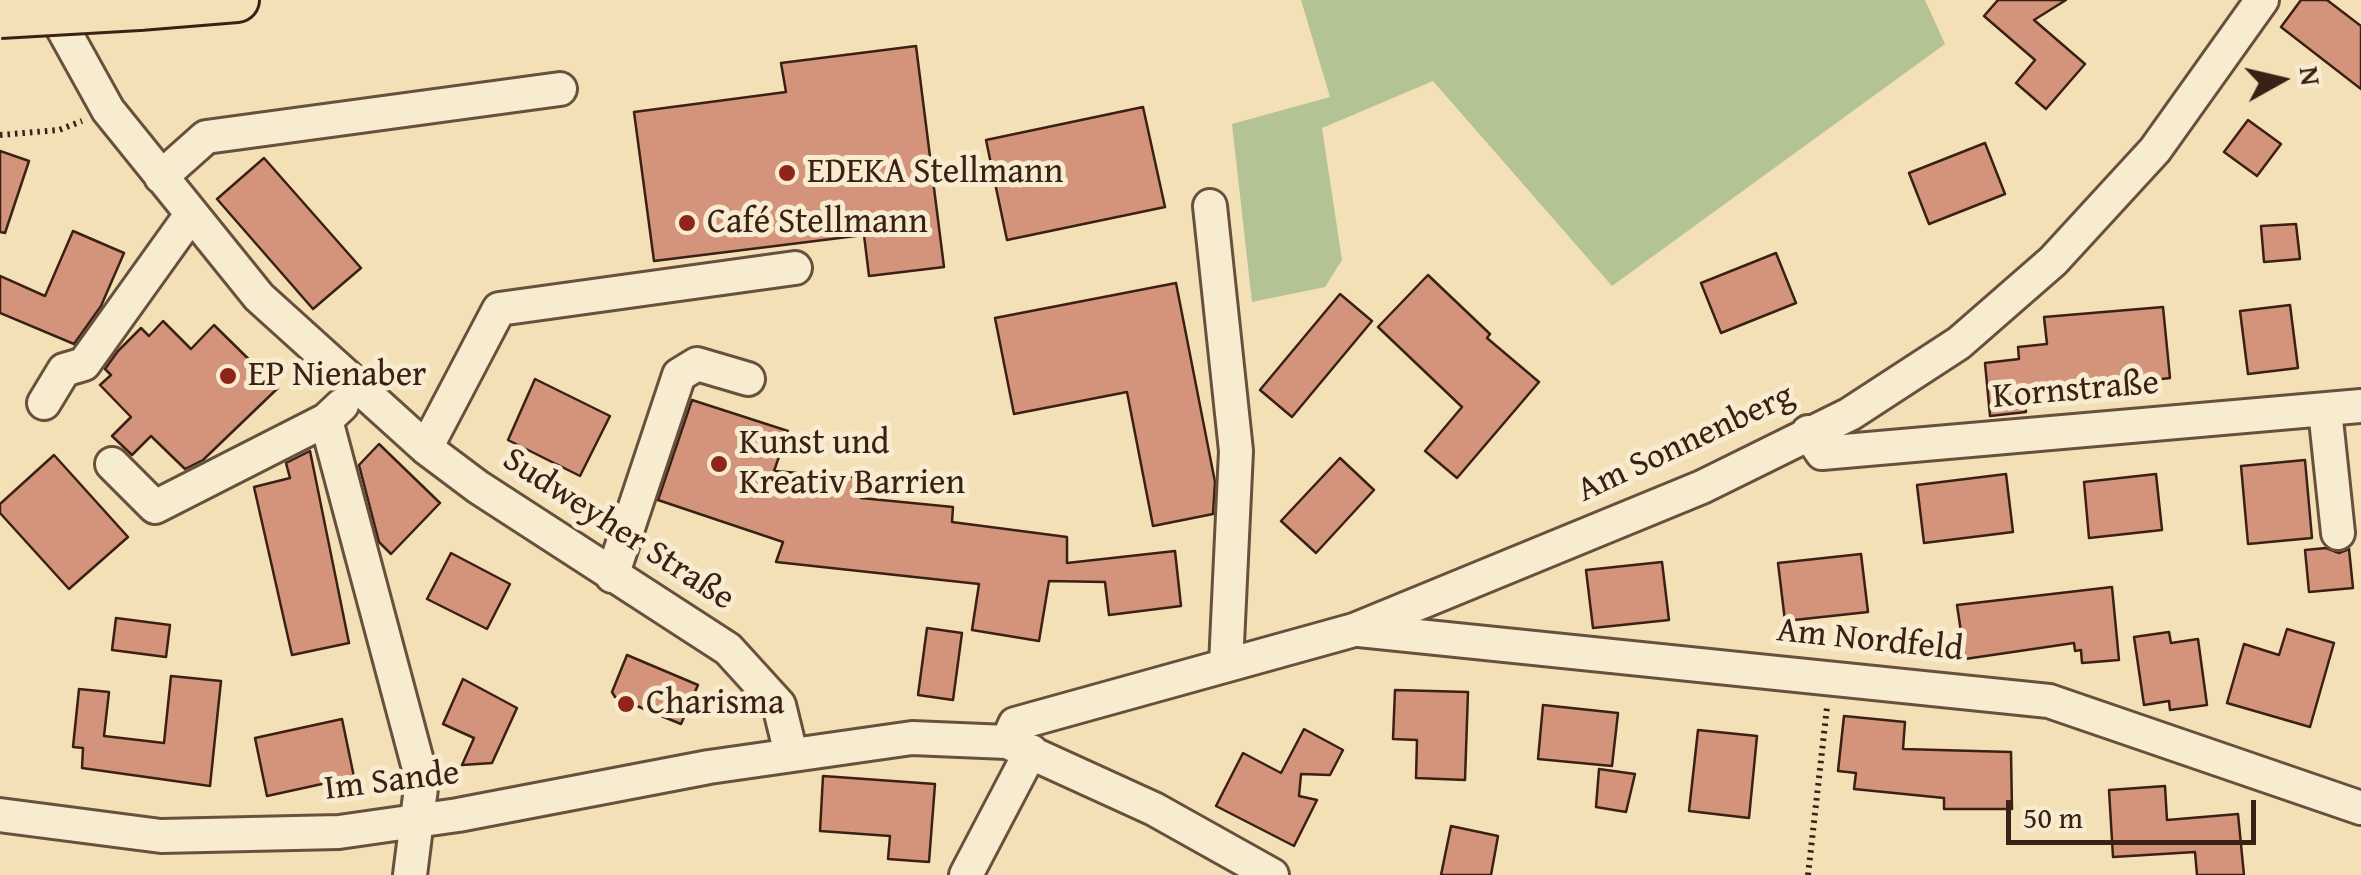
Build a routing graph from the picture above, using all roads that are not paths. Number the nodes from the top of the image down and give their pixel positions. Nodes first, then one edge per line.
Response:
1 (47, 0) edge
2 (236, 0) edge
3 (2262, 0) edge
4 (0, 16) edge
5 (560, 89) dead end
6 (161, 177) junction
7 (1210, 206) dead end
8 (190, 216) junction
9 (795, 268) dead end
10 (748, 379) dead end
11 (359, 388) junction
12 (44, 402) dead end
13 (2361, 406) edge
14 (2325, 410) junction
15 (326, 420) junction
16 (1808, 432) junction
17 (426, 448) junction
18 (112, 464) dead end
19 (2338, 533) dead end
20 (612, 576) junction
21 (1354, 630) junction
22 (1226, 665) junction
23 (1019, 747) junction
24 (791, 754) junction
25 (2361, 808) edge
26 (0, 815) edge
27 (416, 822) junction
28 (410, 875) edge
29 (966, 875) edge
30 (1272, 875) edge

1 - 6 street, Sudweyher Straße
2 - 4 main road, bridge
3 - 16 street, Am Sonnenberg
5 - 6 street
6 - 8 street, Sudweyher Straße
7 - 22 street
8 - 11 street, Sudweyher Straße
8 - 12 street
9 - 17 street
10 - 20 street
11 - 15 street
11 - 17 street, Sudweyher Straße
13 - 14 street, Kornstraße
14 - 16 street, Kornstraße
14 - 19 street
15 - 18 street
15 - 27 street
16 - 21 street, Am Sonnenberg
17 - 20 street, Sudweyher Straße
20 - 24 street, Sudweyher Straße
21 - 22 street, Am Sonnenberg
21 - 25 street, Am Nordfeld
22 - 23 street, Am Sonnenberg
23 - 24 street
23 - 29 street
23 - 30 street
24 - 27 street, Im Sande
26 - 27 street, Im Sande
27 - 28 street

